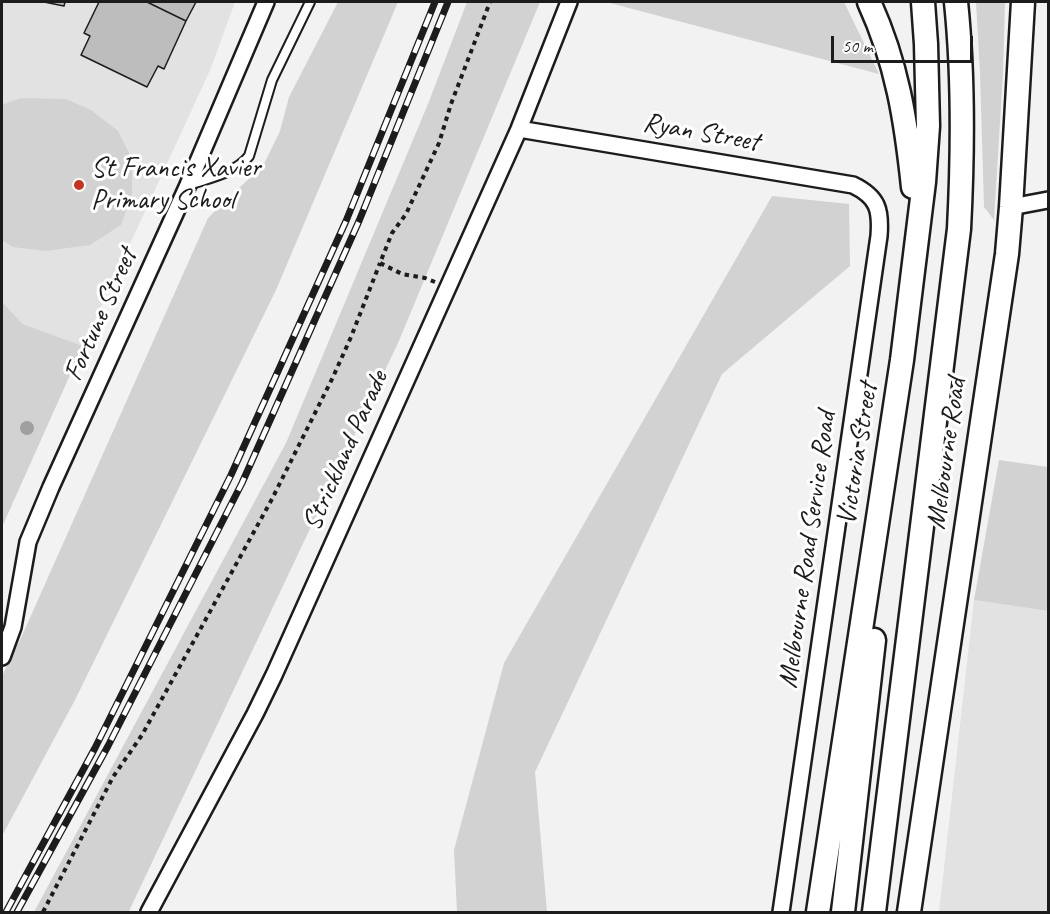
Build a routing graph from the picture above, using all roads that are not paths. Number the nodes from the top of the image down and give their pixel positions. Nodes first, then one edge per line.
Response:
1 (266, 2) edge
2 (309, 2) edge
3 (569, 2) edge
4 (869, 2) edge
5 (922, 2) edge
6 (956, 2) edge
7 (1023, 2) edge
8 (519, 129) junction
9 (188, 185) junction
10 (871, 197) joint
11 (1048, 200) edge
12 (1011, 207) junction
13 (914, 261) junction
14 (902, 360) junction
15 (2, 657) edge
16 (149, 912) edge
17 (781, 912) edge
18 (818, 912) edge
19 (843, 912) edge
20 (874, 912) edge
21 (909, 912) edge

1 - 9 street, Fortune Street
2 - 9 lane
3 - 8 street, Strickland Parade
4 - 13 main road
5 - 13 main road, Victoria Street
6 - 20 main road
7 - 12 main road, Melbourne Road
8 - 10 street, Ryan Street
8 - 16 street, Strickland Parade
9 - 15 street, Fortune Street
10 - 17 street, Melbourne Road Service Road
11 - 12 street
12 - 21 main road, Melbourne Road
13 - 14 main road, Victoria Street
14 - 18 main road, Victoria Street
14 - 19 main road

